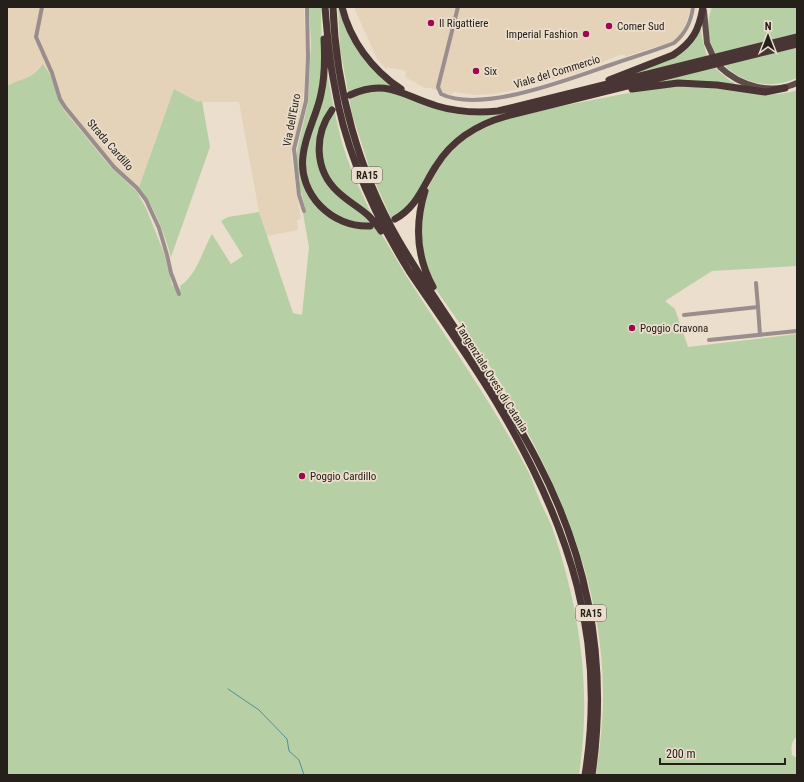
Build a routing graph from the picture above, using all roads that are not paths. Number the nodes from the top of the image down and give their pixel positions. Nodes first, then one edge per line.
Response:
1 (42, 7) edge
2 (307, 7) edge
3 (325, 7) edge
4 (334, 7) edge
5 (342, 7) edge
6 (458, 7) edge
7 (693, 7) edge
8 (703, 7) edge
9 (709, 7) edge
10 (704, 22) junction
11 (797, 37) edge
12 (797, 44) edge
13 (712, 54) dead end
14 (720, 67) dead end
15 (797, 83) edge
16 (785, 88) junction
17 (350, 95) dead end
18 (414, 98) junction
19 (543, 100) junction
20 (555, 104) junction
21 (332, 110) dead end
22 (429, 178) junction
23 (304, 211) dead end
24 (394, 219) dead end
25 (370, 226) dead end
26 (756, 283) dead end
27 (179, 294) dead end
28 (758, 307) junction
29 (684, 315) dead end
30 (444, 322) junction
31 (453, 324) junction
32 (797, 331) edge
33 (760, 335) junction
34 (709, 340) dead end
35 (585, 775) edge
36 (592, 775) edge

1 - 27 street, Strada Cardillo
2 - 23 street, Via dell'Euro
3 - 25 highway
3 - 30 highway, Tangenziale Ovest di Catania / RA15
4 - 31 highway, Tangenziale Ovest di Catania / RA15
5 - 18 highway
6 - 7 street, Viale del Commercio
8 - 10 main road
8 - 19 highway
9 - 10 main road
10 - 13 main road
11 - 19 highway
12 - 20 highway
14 - 16 main road
15 - 16 main road
16 - 20 highway
17 - 18 highway
18 - 19 highway
20 - 22 highway
21 - 30 highway
22 - 24 highway
22 - 31 highway
26 - 28 street
28 - 29 street
28 - 33 street
30 - 35 highway, Tangenziale Ovest di Catania / RA15
31 - 36 highway, Tangenziale Ovest di Catania / RA15
32 - 33 street
33 - 34 street

